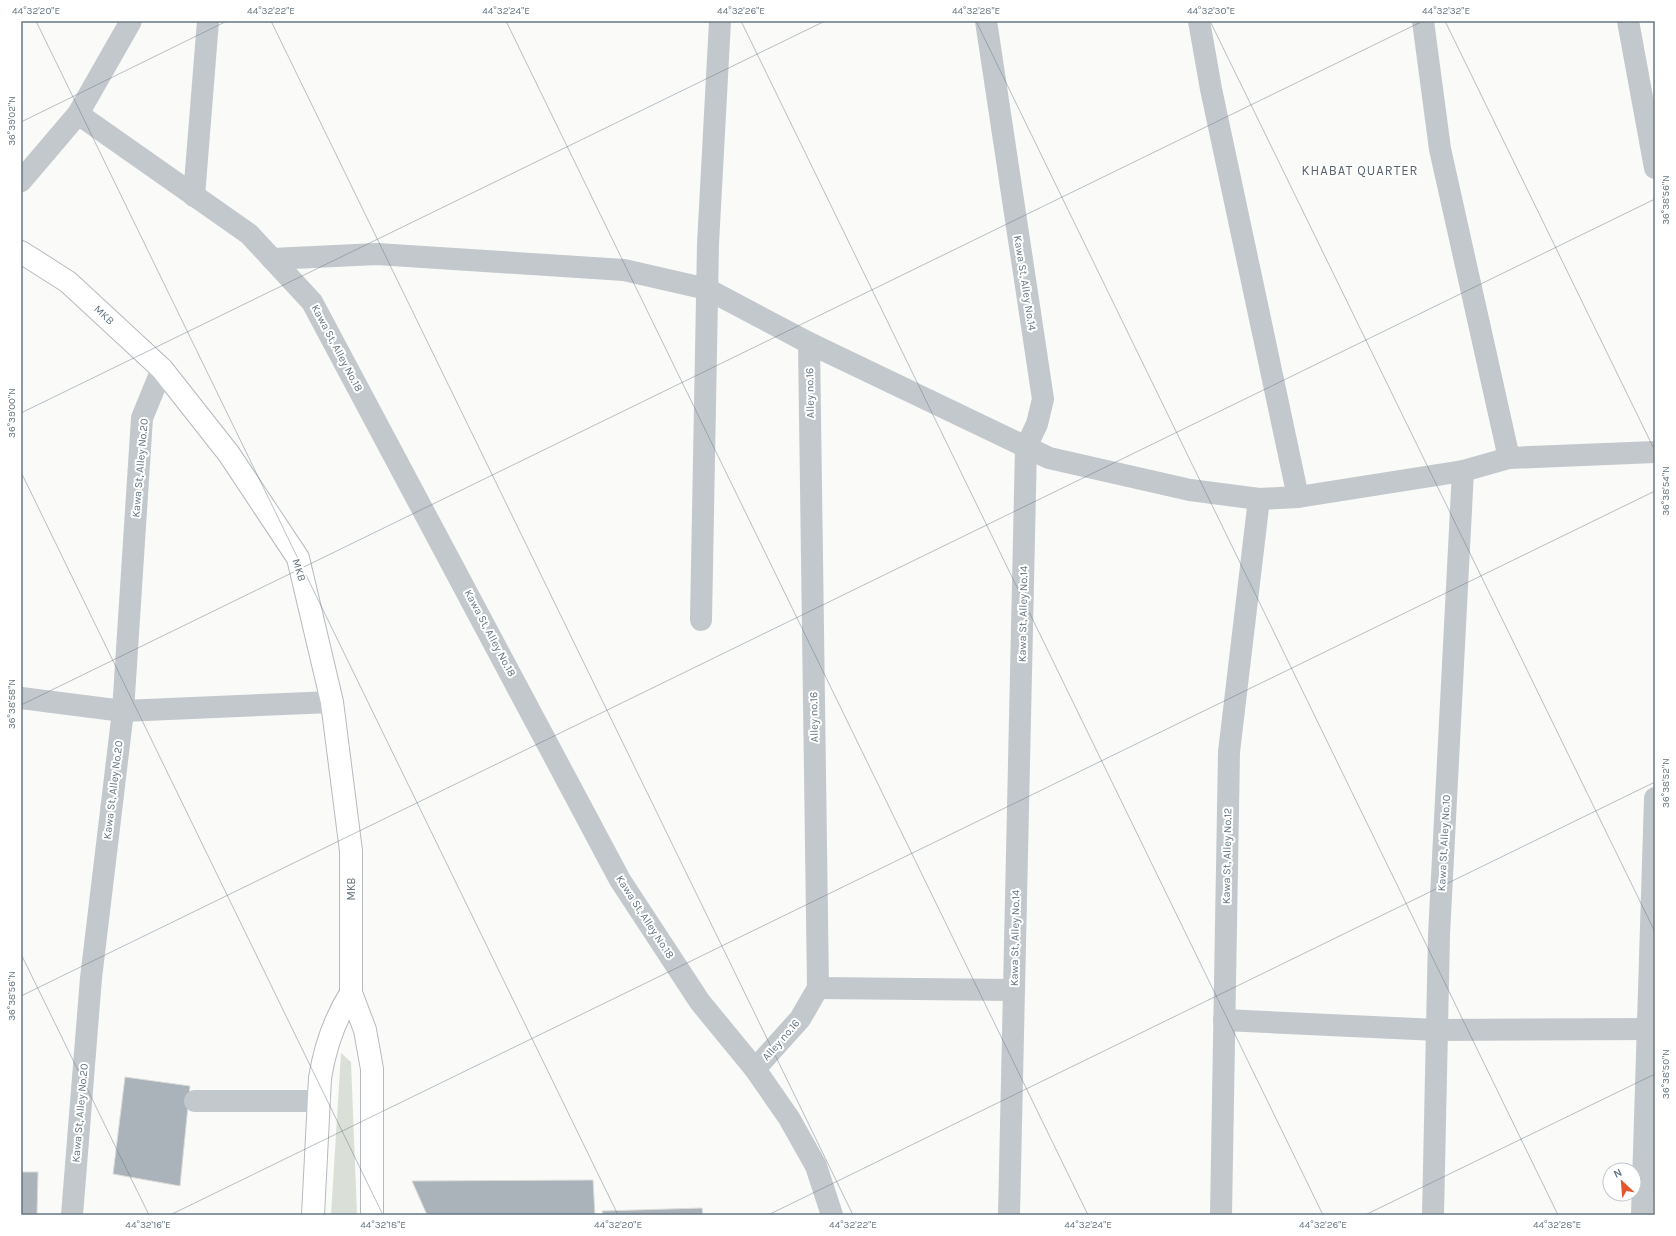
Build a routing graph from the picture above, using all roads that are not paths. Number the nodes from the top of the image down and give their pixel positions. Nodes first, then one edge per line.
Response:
1 (131, 21) edge
2 (208, 21) edge
3 (720, 21) edge
4 (986, 21) edge
5 (1199, 21) edge
6 (1423, 21) edge
7 (1628, 21) edge
8 (78, 114) junction
9 (1655, 168) edge
10 (21, 181) edge
11 (194, 196) junction
12 (21, 252) edge
13 (272, 259) junction
14 (707, 289) junction
15 (809, 343) junction
16 (162, 368) junction
17 (1026, 447) junction
18 (1655, 452) edge
19 (1509, 458) junction
20 (1463, 471) junction
21 (1298, 497) junction
22 (1259, 499) junction
23 (701, 620) dead end
24 (21, 698) edge
25 (332, 702) junction
26 (123, 711) junction
27 (1655, 798) edge
28 (818, 988) junction
29 (1014, 990) junction
30 (351, 993) junction
31 (1224, 1020) junction
32 (1651, 1029) edge
33 (1437, 1030) junction
34 (755, 1069) junction
35 (195, 1101) dead end
36 (320, 1101) junction
37 (375, 1210) edge
38 (72, 1215) edge
39 (313, 1215) edge
40 (832, 1215) edge
41 (1009, 1215) edge
42 (1221, 1215) edge
43 (1432, 1215) edge
44 (1642, 1215) edge

1 - 8 street
2 - 11 street
3 - 14 street
4 - 17 street, Kawa St, Alley No.14
5 - 21 street
6 - 19 street
7 - 9 street
8 - 10 street
8 - 11 street, Kawa St, Alley No.18
11 - 13 street, Kawa St, Alley No.18
12 - 16 main road, MKB
13 - 14 street
13 - 34 street, Kawa St, Alley No.18
14 - 15 street
14 - 23 street
15 - 17 street
15 - 28 street, Alley no.16
16 - 25 main road, MKB
16 - 26 street, Kawa St, Alley No.20
17 - 22 street
17 - 29 street, Kawa St, Alley No.14
18 - 19 street
19 - 20 street
20 - 21 street
20 - 33 street, Kawa St, Alley No.10
21 - 22 street
22 - 31 street, Kawa St, Alley No.12
24 - 26 street
25 - 26 street
25 - 30 main road, MKB
26 - 38 street, Kawa St, Alley No.20
27 - 32 street
28 - 29 street
28 - 34 street, Alley no.16
29 - 41 street, Kawa St, Alley No.14
30 - 36 main road
30 - 37 main road
31 - 33 street
31 - 42 street, Kawa St, Alley No.12
32 - 33 street
32 - 44 street
33 - 43 street, Kawa St, Alley No.10
34 - 40 street, Kawa St, Alley No.18
35 - 36 street
36 - 39 main road

